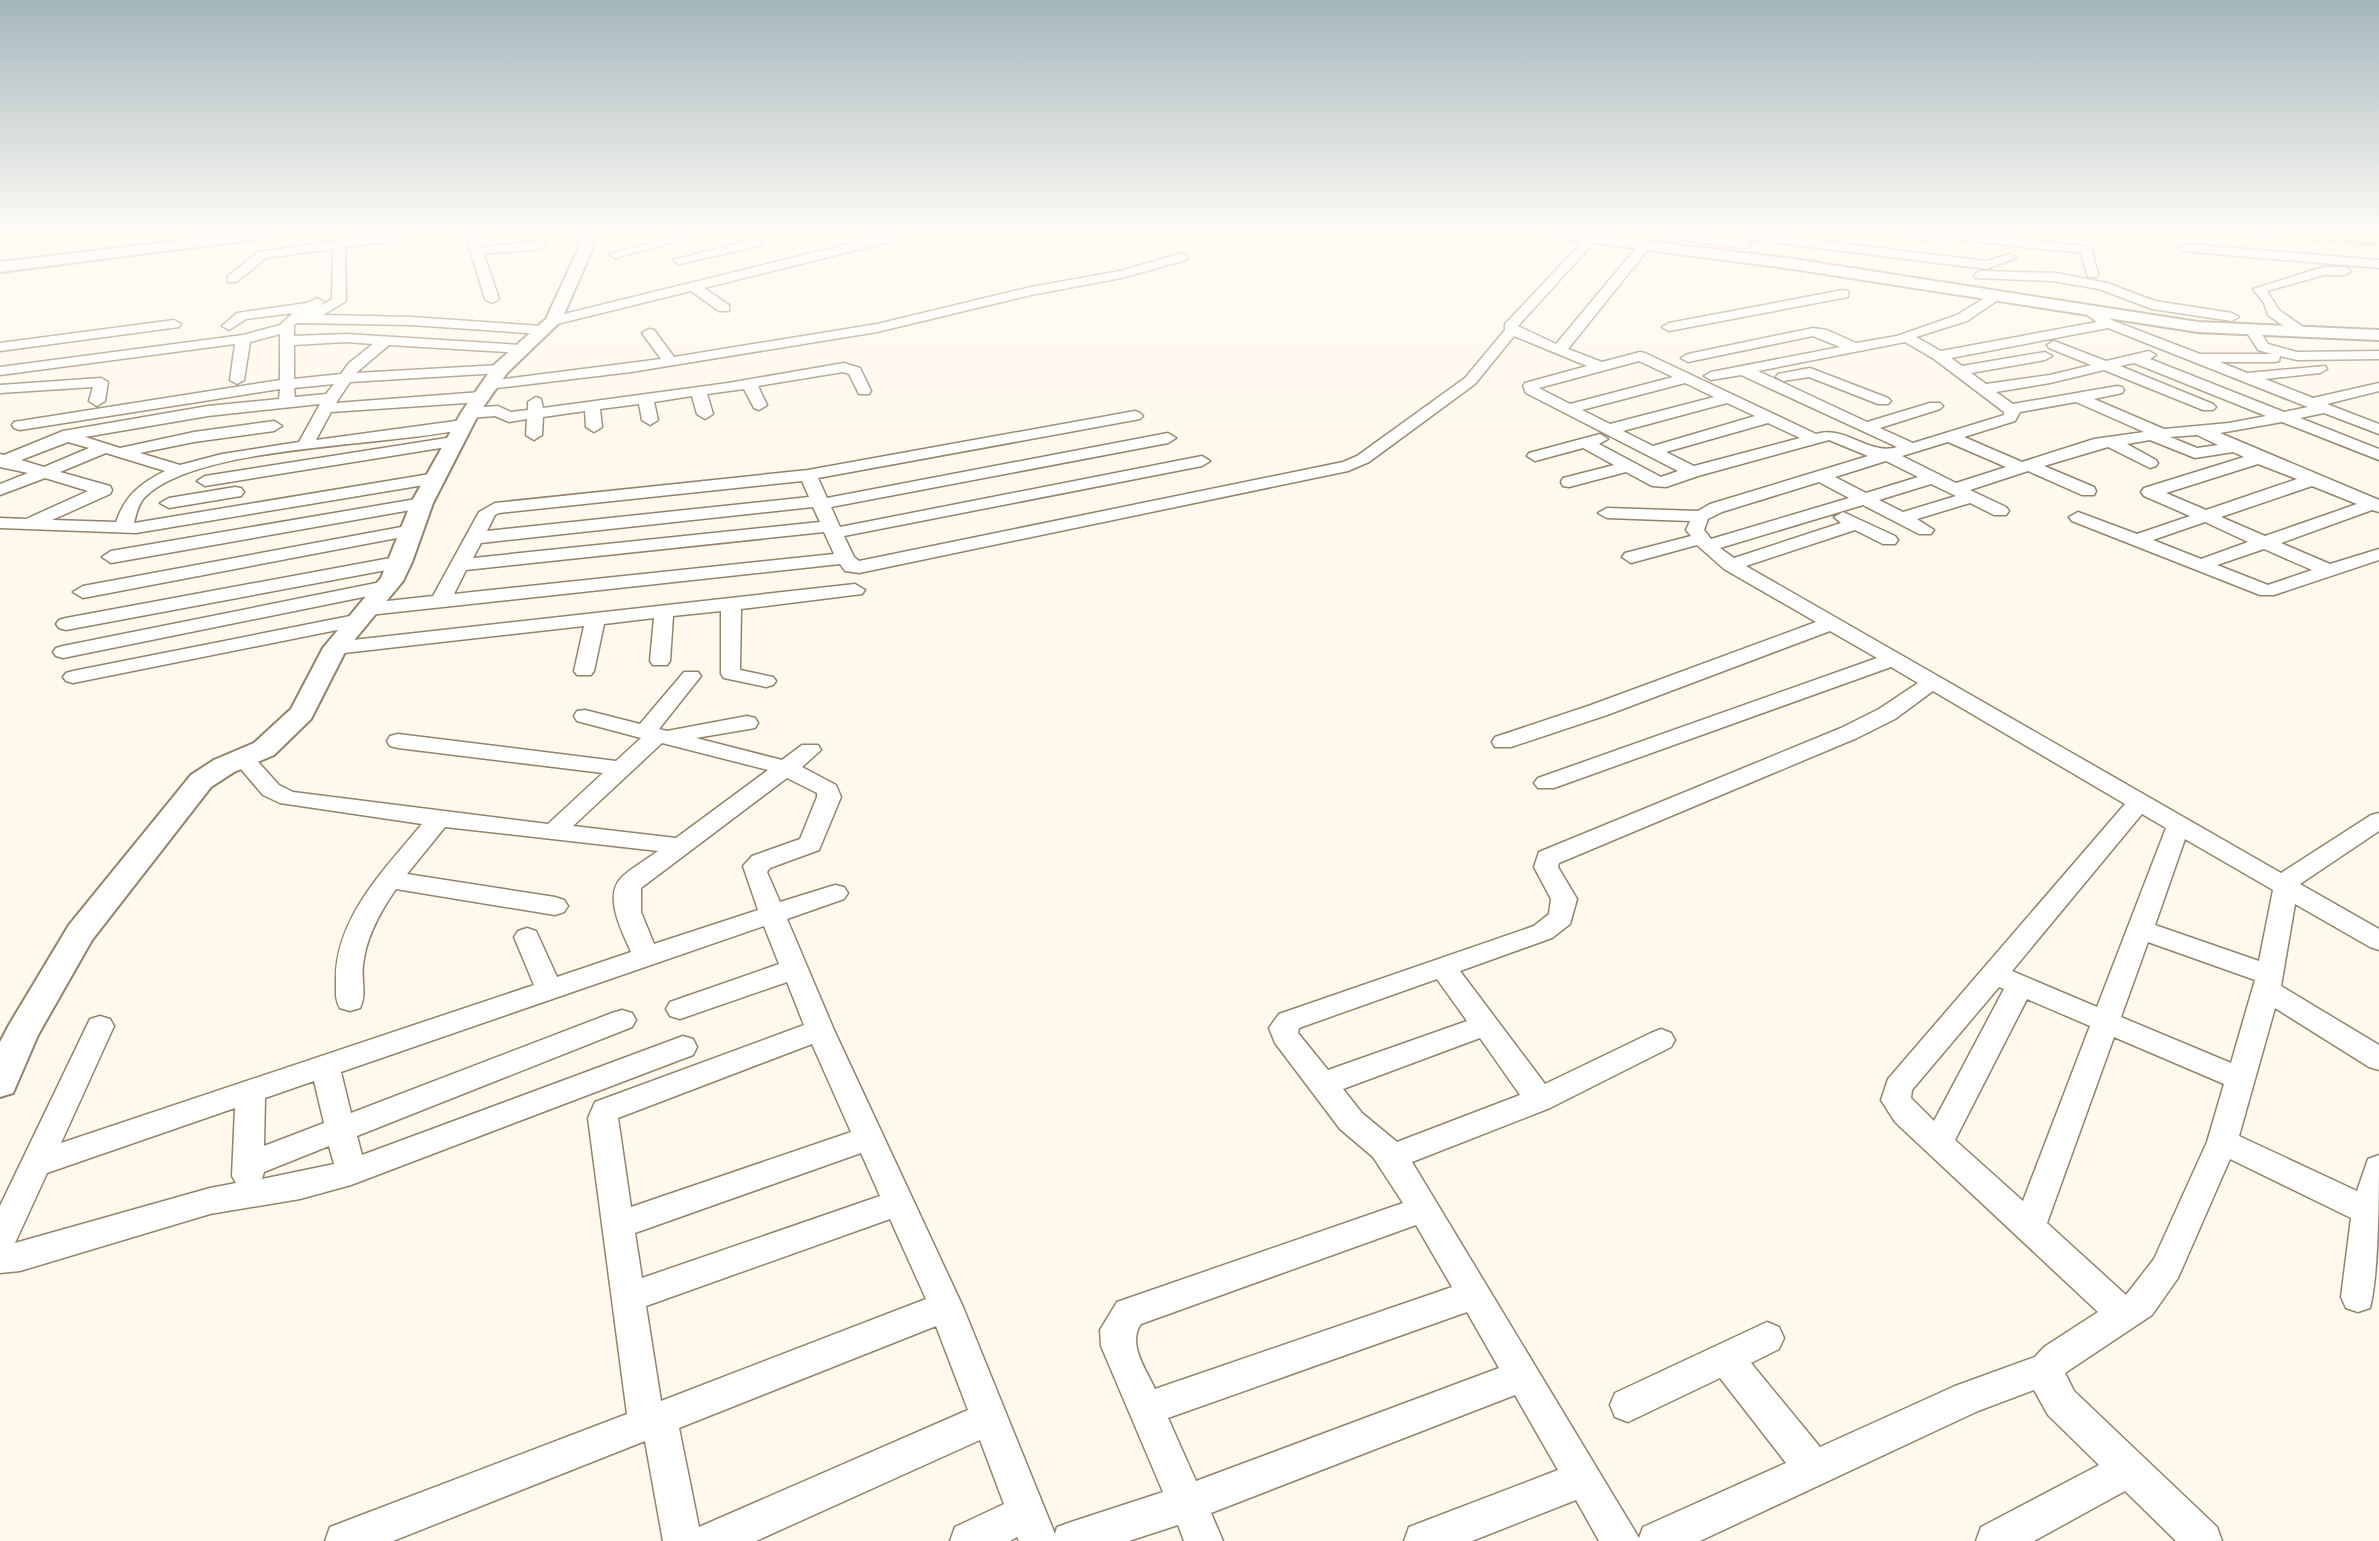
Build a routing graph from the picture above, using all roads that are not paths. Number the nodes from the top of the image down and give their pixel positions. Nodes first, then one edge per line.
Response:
1 (331, 305) edge
2 (558, 305) edge
3 (629, 305) edge
4 (719, 305) edge
5 (973, 305) edge
6 (1528, 305) edge
7 (1599, 305) edge
8 (1786, 305) edge
9 (1981, 305) edge
10 (2047, 305) edge
11 (2087, 305) edge
12 (2093, 305) edge
13 (2152, 305) edge
14 (2270, 305) edge
15 (724, 308) dead end
16 (449, 313) dead end
17 (2093, 314) junction
18 (2232, 317) dead end
19 (303, 318) junction
20 (1696, 322) junction
21 (174, 324) dead end
22 (547, 326) junction
23 (229, 327) dead end
24 (1669, 327) dead end
25 (145, 328) junction
26 (1512, 330) junction
27 (121, 331) junction
28 (2253, 331) junction
29 (2301, 332) junction
30 (649, 333) dead end
31 (2379, 335) edge
32 (71, 337) junction
33 (1906, 338) junction
34 (243, 339) junction
35 (385, 341) junction
36 (801, 341) junction
37 (1752, 344) junction
38 (0, 347) edge
39 (1855, 348) junction
40 (521, 349) junction
41 (2171, 349) junction
42 (151, 351) junction
43 (1563, 352) junction
44 (2379, 355) edge
45 (413, 356) dead end
46 (1940, 356) junction
47 (1688, 358) dead end
48 (2136, 358) junction
49 (2192, 358) junction
50 (2274, 358) dead end
51 (116, 361) junction
52 (64, 362) junction
53 (1596, 365) junction
54 (663, 367) junction
55 (844, 367) junction
56 (2102, 367) junction
57 (2379, 367) edge
58 (1743, 370) junction
59 (1959, 371) junction
60 (2172, 373) junction
61 (397, 375) junction
62 (1711, 376) dead end
63 (2241, 376) junction
64 (346, 378) junction
65 (1686, 378) junction
66 (2133, 379) junction
67 (2, 380) edge
68 (237, 380) dead end
69 (1470, 381) joint
70 (1768, 381) junction
71 (750, 383) junction
72 (2199, 383) junction
73 (287, 384) junction
74 (2379, 387) edge
75 (1984, 389) junction
76 (2117, 390) dead end
77 (698, 391) junction
78 (864, 391) dead end
79 (2163, 391) junction
80 (1733, 393) junction
81 (2077, 397) junction
82 (646, 398) junction
83 (172, 400) junction
84 (1883, 401) dead end
85 (0, 403) edge
86 (286, 403) junction
87 (329, 403) junction
88 (382, 404) junction
89 (476, 405) junction
90 (592, 405) junction
91 (759, 405) dead end
92 (1935, 406) dead end
93 (2318, 406) junction
94 (2208, 407) dead end
95 (535, 408) junction
96 (1569, 409) junction
97 (2010, 409) junction
98 (1912, 412) junction
99 (194, 413) junction
100 (705, 414) dead end
101 (1135, 416) dead end
102 (1770, 417) junction
103 (169, 418) junction
104 (2287, 418) junction
105 (2379, 419) edge
106 (650, 420) dead end
107 (1098, 420) junction
108 (2362, 422) junction
109 (20, 425) junction
110 (274, 426) dead end
111 (0, 427) edge
112 (594, 427) dead end
113 (1865, 427) junction
114 (2379, 429) edge
115 (2199, 430) junction
116 (1612, 432) junction
117 (2156, 434) junction
118 (534, 435) dead end
119 (1956, 435) junction
120 (65, 436) junction
121 (194, 437) junction
122 (1168, 438) dead end
123 (1815, 439) junction
124 (2110, 441) junction
125 (1585, 443) junction
126 (305, 446) junction
127 (2234, 447) junction
128 (1119, 448) junction
129 (1911, 448) junction
130 (113, 450) junction
131 (2375, 451) edge
132 (1650, 452) junction
133 (1884, 455) junction
134 (1535, 456) dead end
135 (2259, 458) junction
136 (2, 461) edge
137 (1202, 461) dead end
138 (2150, 463) dead end
139 (1628, 466) junction
140 (2024, 466) junction
141 (182, 471) junction
142 (1143, 471) junction
143 (45, 472) junction
144 (1692, 472) junction
145 (808, 475) junction
146 (1818, 475) junction
147 (436, 478) junction
148 (1933, 478) junction
149 (952, 480) junction
150 (2312, 480) junction
151 (204, 481) junction
152 (1569, 482) dead end
153 (1666, 482) junction
154 (90, 485) junction
155 (278, 485) dead end
156 (1788, 486) junction
157 (0, 489) edge
158 (1955, 489) junction
159 (2088, 491) dead end
160 (134, 492) junction
161 (171, 496) joint
162 (1971, 497) junction
163 (1862, 499) junction
164 (1174, 502) junction
165 (422, 503) junction
166 (820, 503) junction
167 (2376, 505) edge
168 (972, 506) junction
169 (1829, 509) junction
170 (2000, 511) dead end
171 (913, 513) junction
172 (1700, 516) junction
173 (2078, 517) dead end
174 (2203, 517) junction
175 (1901, 518) junction
176 (0, 522) edge
177 (26, 524) junction
178 (1856, 524) junction
179 (124, 528) junction
180 (412, 530) junction
181 (832, 530) junction
182 (1925, 530) dead end
183 (474, 538) junction
184 (1889, 540) dead end
185 (2136, 540) junction
186 (674, 542) junction
187 (1704, 542) junction
188 (2263, 543) junction
189 (323, 547) junction
190 (623, 548) junction
191 (934, 552) junction
192 (2379, 554) edge
193 (111, 557) dead end
194 (1631, 557) dead end
195 (845, 558) junction
196 (401, 562) junction
197 (460, 565) junction
198 (1731, 565) junction
199 (2200, 565) junction
200 (2330, 571) junction
201 (323, 576) junction
202 (669, 577) junction
203 (618, 583) junction
204 (386, 587) junction
205 (855, 590) dead end
206 (83, 592) dead end
207 (202, 599) junction
208 (440, 602) junction
209 (731, 604) junction
210 (664, 612) junction
211 (364, 615) junction
212 (595, 620) junction
213 (1832, 623) junction
214 (66, 624) dead end
215 (200, 624) junction
216 (335, 648) junction
217 (63, 652) dead end
218 (200, 652) junction
219 (1894, 659) junction
220 (660, 662) dead end
221 (584, 671) dead end
222 (691, 676) dead end
223 (73, 677) dead end
224 (766, 681) dead end
225 (1933, 682) junction
226 (585, 716) dead end
227 (747, 723) dead end
228 (655, 734) junction
229 (398, 741) dead end
230 (1503, 743) dead end
231 (810, 750) dead end
232 (244, 760) junction
233 (621, 768) junction
234 (786, 768) junction
235 (1546, 783) dead end
236 (2140, 802) junction
237 (439, 819) junction
238 (2379, 820) edge
239 (2179, 824) junction
240 (554, 831) junction
241 (680, 846) junction
242 (391, 880) junction
243 (2286, 886) junction
244 (835, 894) dead end
245 (555, 905) dead end
246 (772, 916) junction
247 (2140, 929) junction
248 (527, 937) dead end
249 (2379, 941) edge
250 (647, 958) junction
251 (1443, 967) junction
252 (796, 968) junction
253 (2007, 979) junction
254 (2268, 982) junction
255 (550, 991) junction
256 (350, 1001) dead end
257 (680, 1009) dead end
258 (622, 1020) dead end
259 (2105, 1021) junction
260 (1486, 1025) junction
261 (100, 1026) dead end
262 (820, 1030) junction
263 (1661, 1040) dead end
264 (683, 1047) dead end
265 (2379, 1059) edge
266 (325, 1066) junction
267 (2241, 1079) junction
268 (0, 1083) edge
269 (1323, 1084) junction
270 (250, 1092) junction
271 (1540, 1100) junction
272 (340, 1129) junction
273 (869, 1138) junction
274 (2222, 1142) junction
275 (1938, 1143) junction
276 (1391, 1157) junction
277 (35, 1164) junction
278 (2379, 1168) edge
279 (351, 1172) junction
280 (248, 1179) junction
281 (899, 1203) junction
282 (1424, 1209) junction
283 (2374, 1214) edge
284 (620, 1226) junction
285 (2029, 1227) junction
286 (0, 1240) edge
287 (0, 1259) edge
288 (1475, 1294) junction
289 (629, 1297) junction
290 (2358, 1297) dead end
291 (946, 1307) junction
292 (2125, 1315) junction
293 (1767, 1338) dead end
294 (1726, 1358) junction
295 (2047, 1369) junction
296 (1523, 1376) junction
297 (1628, 1405) dead end
298 (1146, 1409) junction
299 (990, 1418) junction
300 (652, 1421) junction
301 (1814, 1469) junction
302 (2128, 1469) junction
303 (1584, 1478) junction
304 (1187, 1503) junction
305 (1033, 1527) edge
306 (344, 1541) edge
307 (682, 1541) edge
308 (712, 1541) edge
309 (969, 1541) edge
310 (1071, 1541) edge
311 (1204, 1541) edge
312 (1423, 1541) edge
313 (1621, 1541) edge
314 (1657, 1541) edge
315 (1995, 1541) edge
316 (2203, 1541) edge

1 - 19 street
2 - 22 main road
3 - 22 street
4 - 15 street
5 - 36 street
6 - 26 street
7 - 43 street
8 - 20 street
9 - 33 street
10 - 17 main road
11 - 17 street
12 - 17 street
13 - 18 street
14 - 29 street
16 - 19 street
17 - 28 main road
17 - 41 street
17 - 46 street
19 - 22 street
19 - 23 street
19 - 34 street
19 - 35 street
19 - 73 street
20 - 24 street
20 - 37 street
21 - 25 street
22 - 40 main road
25 - 27 street
25 - 42 street
26 - 43 street
26 - 69 street
27 - 32 street
27 - 51 street
28 - 29 main road
28 - 44 street
29 - 31 main road
30 - 54 street
32 - 38 street
32 - 52 street
33 - 39 street
33 - 46 street
34 - 42 street
34 - 68 street
35 - 40 street
35 - 64 street
36 - 54 street
36 - 55 street
37 - 39 street
37 - 47 street
39 - 58 street
40 - 89 main road
41 - 48 street
41 - 49 street
42 - 51 street
43 - 53 street
45 - 61 street
46 - 59 street
48 - 56 street
48 - 60 street
49 - 50 street
49 - 63 street
51 - 52 street
51 - 67 street
52 - 67 street
53 - 65 street
53 - 96 street
54 - 89 street
55 - 71 street
55 - 78 street
56 - 59 street
56 - 66 street
56 - 75 street
57 - 63 street
58 - 62 street
58 - 70 street
59 - 75 street
60 - 66 street
60 - 72 street
61 - 64 street
61 - 88 street
61 - 89 street
63 - 72 street
63 - 93 street
64 - 73 street
64 - 87 street
65 - 80 street
65 - 96 street
66 - 79 street
67 - 85 street
69 - 164 street
70 - 80 street
70 - 84 street
70 - 113 street
71 - 77 street
71 - 91 street
72 - 79 street
72 - 104 street
73 - 83 street
73 - 86 street
74 - 93 street
75 - 97 street
76 - 81 street
77 - 82 street
77 - 100 street
79 - 94 street
80 - 102 street
80 - 116 street
81 - 97 street
81 - 117 street
82 - 90 street
82 - 106 street
83 - 103 street
83 - 109 street
86 - 87 street
86 - 99 street
87 - 88 street
87 - 126 street
88 - 89 street
89 - 95 street
89 - 126 street
89 - 147 main road
89 - 151 street
90 - 95 street
90 - 112 street
92 - 98 street
93 - 104 street
93 - 108 street
95 - 118 street
96 - 116 street
97 - 119 street
98 - 113 street
98 - 119 street
99 - 103 street
99 - 121 street
101 - 107 street
102 - 123 street
102 - 132 street
103 - 120 street
104 - 115 street
104 - 131 street
105 - 108 street
107 - 128 street
107 - 145 street
108 - 114 street
109 - 111 street
109 - 120 street
110 - 121 street
113 - 129 street
115 - 117 street
115 - 127 street
116 - 125 street
116 - 132 street
117 - 124 street
117 - 127 street
119 - 129 street
119 - 140 street
120 - 130 street
120 - 136 street
121 - 130 street
121 - 151 street
122 - 128 street
123 - 133 street
123 - 144 street
124 - 138 street
124 - 140 street
125 - 134 street
125 - 139 street
126 - 151 street
127 - 135 street
128 - 142 street
128 - 149 street
129 - 133 street
130 - 141 street
130 - 143 street
132 - 144 street
133 - 146 street
133 - 148 street
135 - 150 street
135 - 174 street
136 - 143 street
137 - 142 street
139 - 152 street
139 - 153 street
140 - 158 street
140 - 159 street
141 - 151 street
141 - 160 street
142 - 164 street
142 - 168 street
143 - 154 street
143 - 157 street
144 - 153 street
145 - 166 street
145 - 183 street
146 - 156 street
146 - 163 street
147 - 165 main road
147 - 179 street
148 - 158 street
148 - 163 street
149 - 166 street
149 - 168 street
150 - 167 street
150 - 174 street
151 - 155 street
151 - 161 street
153 - 172 street
154 - 176 street
154 - 177 street
156 - 169 street
156 - 172 street
158 - 162 street
160 - 161 street
160 - 179 street
162 - 170 street
162 - 175 street
163 - 169 street
163 - 175 street
164 - 191 street
165 - 180 main road
165 - 193 street
166 - 181 street
166 - 183 street
167 - 188 street
168 - 171 street
169 - 178 street
169 - 187 street
171 - 181 street
171 - 191 street
172 - 187 street
173 - 185 street
174 - 185 street
174 - 188 street
175 - 182 street
176 - 177 street
177 - 179 street
178 - 184 street
178 - 198 street
180 - 189 street
180 - 196 main road
181 - 186 street
181 - 195 street
183 - 197 street
185 - 199 street
186 - 190 street
186 - 202 street
187 - 194 street
187 - 198 street
188 - 199 street
188 - 200 street
189 - 201 street
189 - 206 street
190 - 197 street
190 - 203 street
191 - 195 street
192 - 200 street
195 - 202 street
196 - 201 street
196 - 204 main road
197 - 208 street
198 - 213 street
199 - 200 street
201 - 207 street
202 - 203 street
203 - 208 street
204 - 211 main road
204 - 215 street
205 - 209 street
207 - 214 street
207 - 215 street
208 - 211 street
209 - 210 street
209 - 224 street
210 - 212 street
210 - 220 street
211 - 216 main road
211 - 218 street
212 - 216 street
212 - 221 street
213 - 219 street
213 - 230 street
215 - 217 street
215 - 218 street
216 - 232 main road
218 - 223 street
219 - 225 street
219 - 235 street
222 - 228 street
225 - 236 street
225 - 251 street
226 - 228 street
227 - 228 street
228 - 233 street
228 - 234 street
229 - 233 street
231 - 234 street
232 - 237 street
232 - 268 main road
233 - 240 street
234 - 241 street
234 - 246 street
236 - 239 street
236 - 253 street
237 - 240 street
237 - 242 street
238 - 243 street
239 - 243 street
239 - 247 street
240 - 241 street
241 - 250 street
242 - 245 street
242 - 256 street
243 - 249 street
243 - 254 street
244 - 246 street
246 - 250 street
246 - 252 street
247 - 254 street
247 - 259 street
248 - 255 street
250 - 255 street
251 - 260 street
251 - 269 street
252 - 257 street
252 - 262 street
253 - 259 street
253 - 275 street
253 - 275 street
254 - 265 street
254 - 267 street
255 - 266 street
258 - 272 street
259 - 267 street
259 - 285 street
260 - 269 street
260 - 271 street
261 - 277 street
262 - 273 street
262 - 284 street
263 - 271 street
264 - 279 street
266 - 270 street
266 - 272 street
267 - 274 street
269 - 276 street
270 - 277 street
270 - 280 street
271 - 276 street
272 - 279 street
272 - 280 street
273 - 281 street
273 - 284 street
274 - 283 street
274 - 292 street
275 - 285 street
276 - 282 street
277 - 286 street
278 - 283 street
279 - 280 street
280 - 287 street
281 - 289 street
281 - 291 street
282 - 288 street
282 - 298 street
283 - 290 street
284 - 289 street
285 - 292 street
288 - 296 street
288 - 298 street
289 - 300 street
291 - 299 street
291 - 300 street
292 - 295 street
293 - 294 street
294 - 297 street
294 - 301 street
295 - 301 street
295 - 302 street
296 - 303 street
296 - 304 street
298 - 304 street
299 - 305 street
299 - 308 street
300 - 306 street
300 - 307 street
301 - 314 street
302 - 315 street
302 - 316 street
303 - 312 street
303 - 313 street
304 - 310 street
304 - 311 street
305 - 309 street

